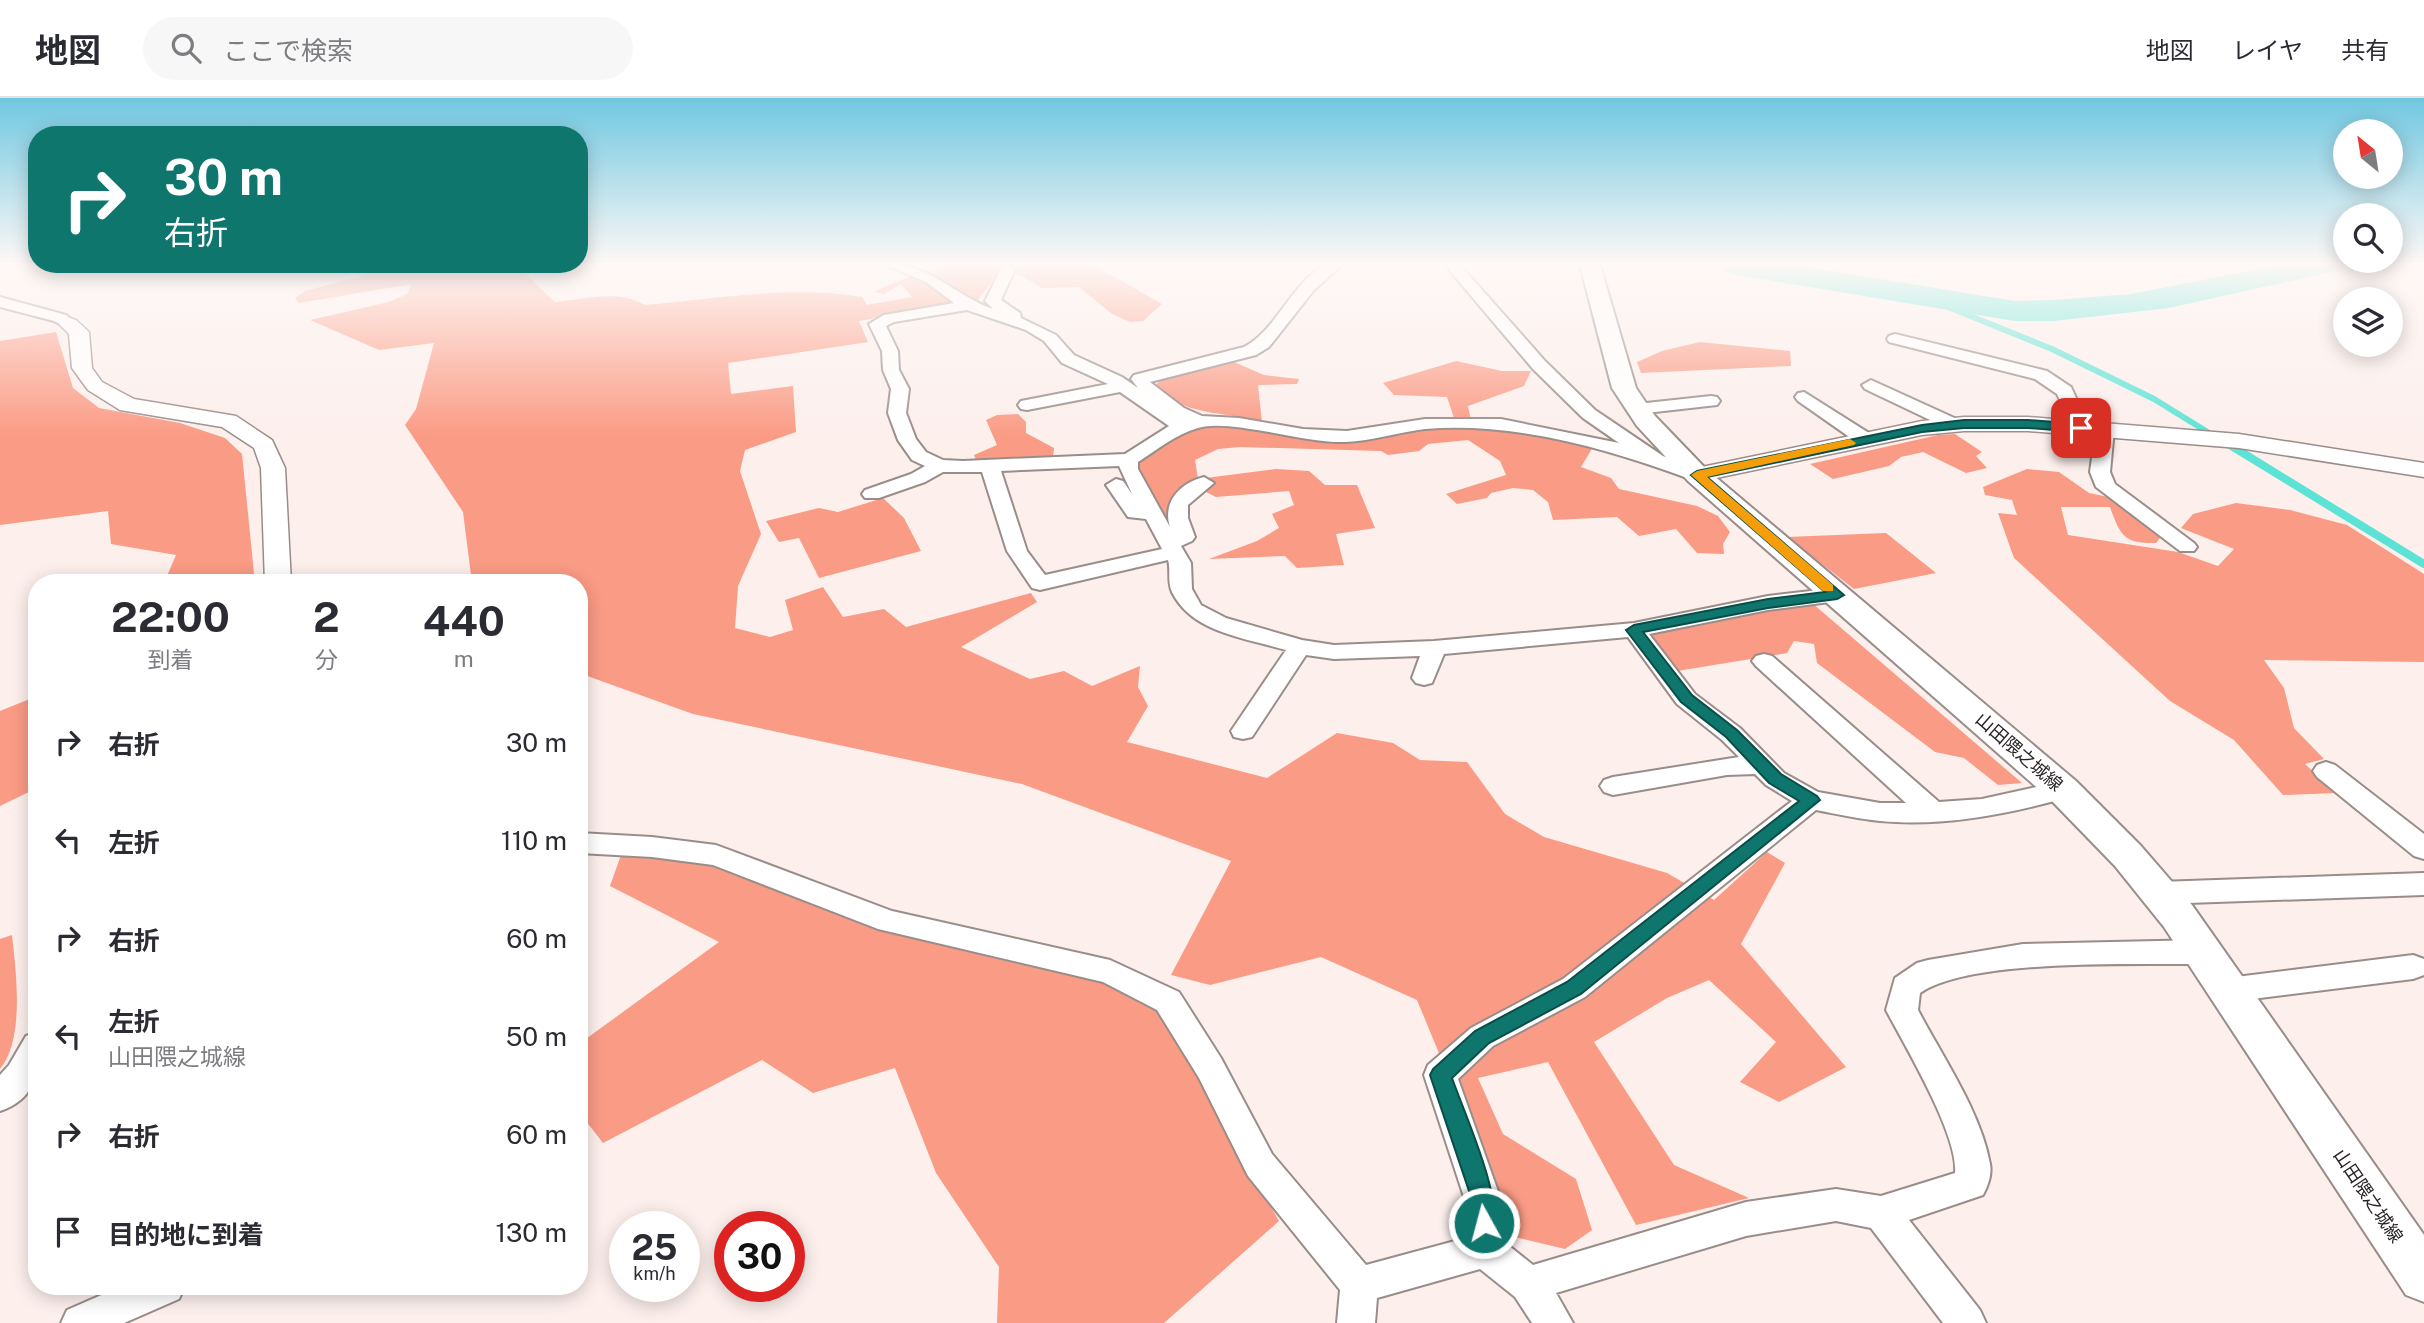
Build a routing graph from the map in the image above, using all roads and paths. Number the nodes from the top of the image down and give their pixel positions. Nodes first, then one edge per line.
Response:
1 (66, 322) edge
2 (881, 322) edge
3 (1018, 322) edge
4 (1025, 322) edge
5 (1281, 322) edge
6 (1502, 322) edge
7 (1605, 322) edge
8 (69, 324) joint
9 (1032, 327) junction
10 (1895, 339) dead end
11 (1096, 354) dead end
12 (1140, 379) junction
13 (1871, 384) dead end
14 (1122, 386) junction
15 (1804, 397) dead end
16 (1711, 401) dead end
17 (1027, 405) dead end
18 (1637, 409) junction
19 (1190, 424) junction
20 (1955, 425) junction
21 (2081, 428) junction
22 (2105, 429) junction
23 (1865, 439) junction
24 (1129, 460) junction
25 (1656, 460) junction
26 (939, 466) junction
27 (990, 466) junction
28 (2424, 470) edge
29 (1697, 475) junction
30 (1204, 483) dead end
31 (1116, 485) dead end
32 (872, 494) dead end
33 (1154, 516) junction
34 (1171, 547) junction
35 (2187, 547) dead end
36 (278, 574) edge
37 (1837, 595) junction
38 (1634, 630) junction
39 (1300, 647) junction
40 (1434, 649) junction
41 (1764, 661) dead end
42 (1424, 678) dead end
43 (1243, 731) dead end
44 (1762, 765) junction
45 (2326, 771) dead end
46 (1613, 786) dead end
47 (2063, 790) junction
48 (1811, 800) junction
49 (1933, 812) junction
50 (588, 843) edge
51 (2424, 849) edge
52 (2424, 884) edge
53 (2159, 893) junction
54 (2203, 953) junction
55 (2413, 967) dead end
56 (2228, 990) junction
57 (28, 1062) edge
58 (0, 1097) edge
59 (1881, 1213) junction
60 (1485, 1250) junction
61 (2419, 1265) edge
62 (1528, 1284) junction
63 (1359, 1285) junction
64 (145, 1295) edge
65 (80, 1323) edge
66 (1356, 1323) edge
67 (1554, 1323) edge
68 (1967, 1323) edge

1 - 8 street
2 - 26 street
3 - 9 street
4 - 9 street
5 - 12 street
6 - 25 street
7 - 18 main road, 山田隈之城線
8 - 36 street
9 - 14 street
10 - 21 street
11 - 12 street
12 - 19 street
13 - 20 street
14 - 17 street
14 - 19 street
15 - 23 street
16 - 18 street
18 - 29 main road, 山田隈之城線
19 - 24 street
19 - 25 street
20 - 21 street
20 - 23 street
21 - 22 street
22 - 28 street
22 - 35 street
23 - 29 street
24 - 27 street
24 - 33 street
25 - 29 street
26 - 27 street
26 - 32 street
27 - 34 street
29 - 37 main road, 山田隈之城線
30 - 34 street
31 - 33 street
33 - 34 street
34 - 39 street
37 - 38 street
37 - 47 main road, 山田隈之城線
38 - 40 street
38 - 44 street
39 - 40 street
39 - 43 street
40 - 42 street
41 - 49 street
44 - 46 street
44 - 48 street
45 - 51 street
47 - 49 street
47 - 53 main road, 山田隈之城線
48 - 49 street
48 - 60 street
50 - 63 street
52 - 53 street
53 - 54 main road, 山田隈之城線
54 - 56 main road, 山田隈之城線
54 - 59 street
55 - 56 street
56 - 61 main road, 山田隈之城線
57 - 58 street
59 - 62 street
59 - 68 street
60 - 62 street
60 - 63 street
62 - 67 street
63 - 66 street
64 - 65 street

